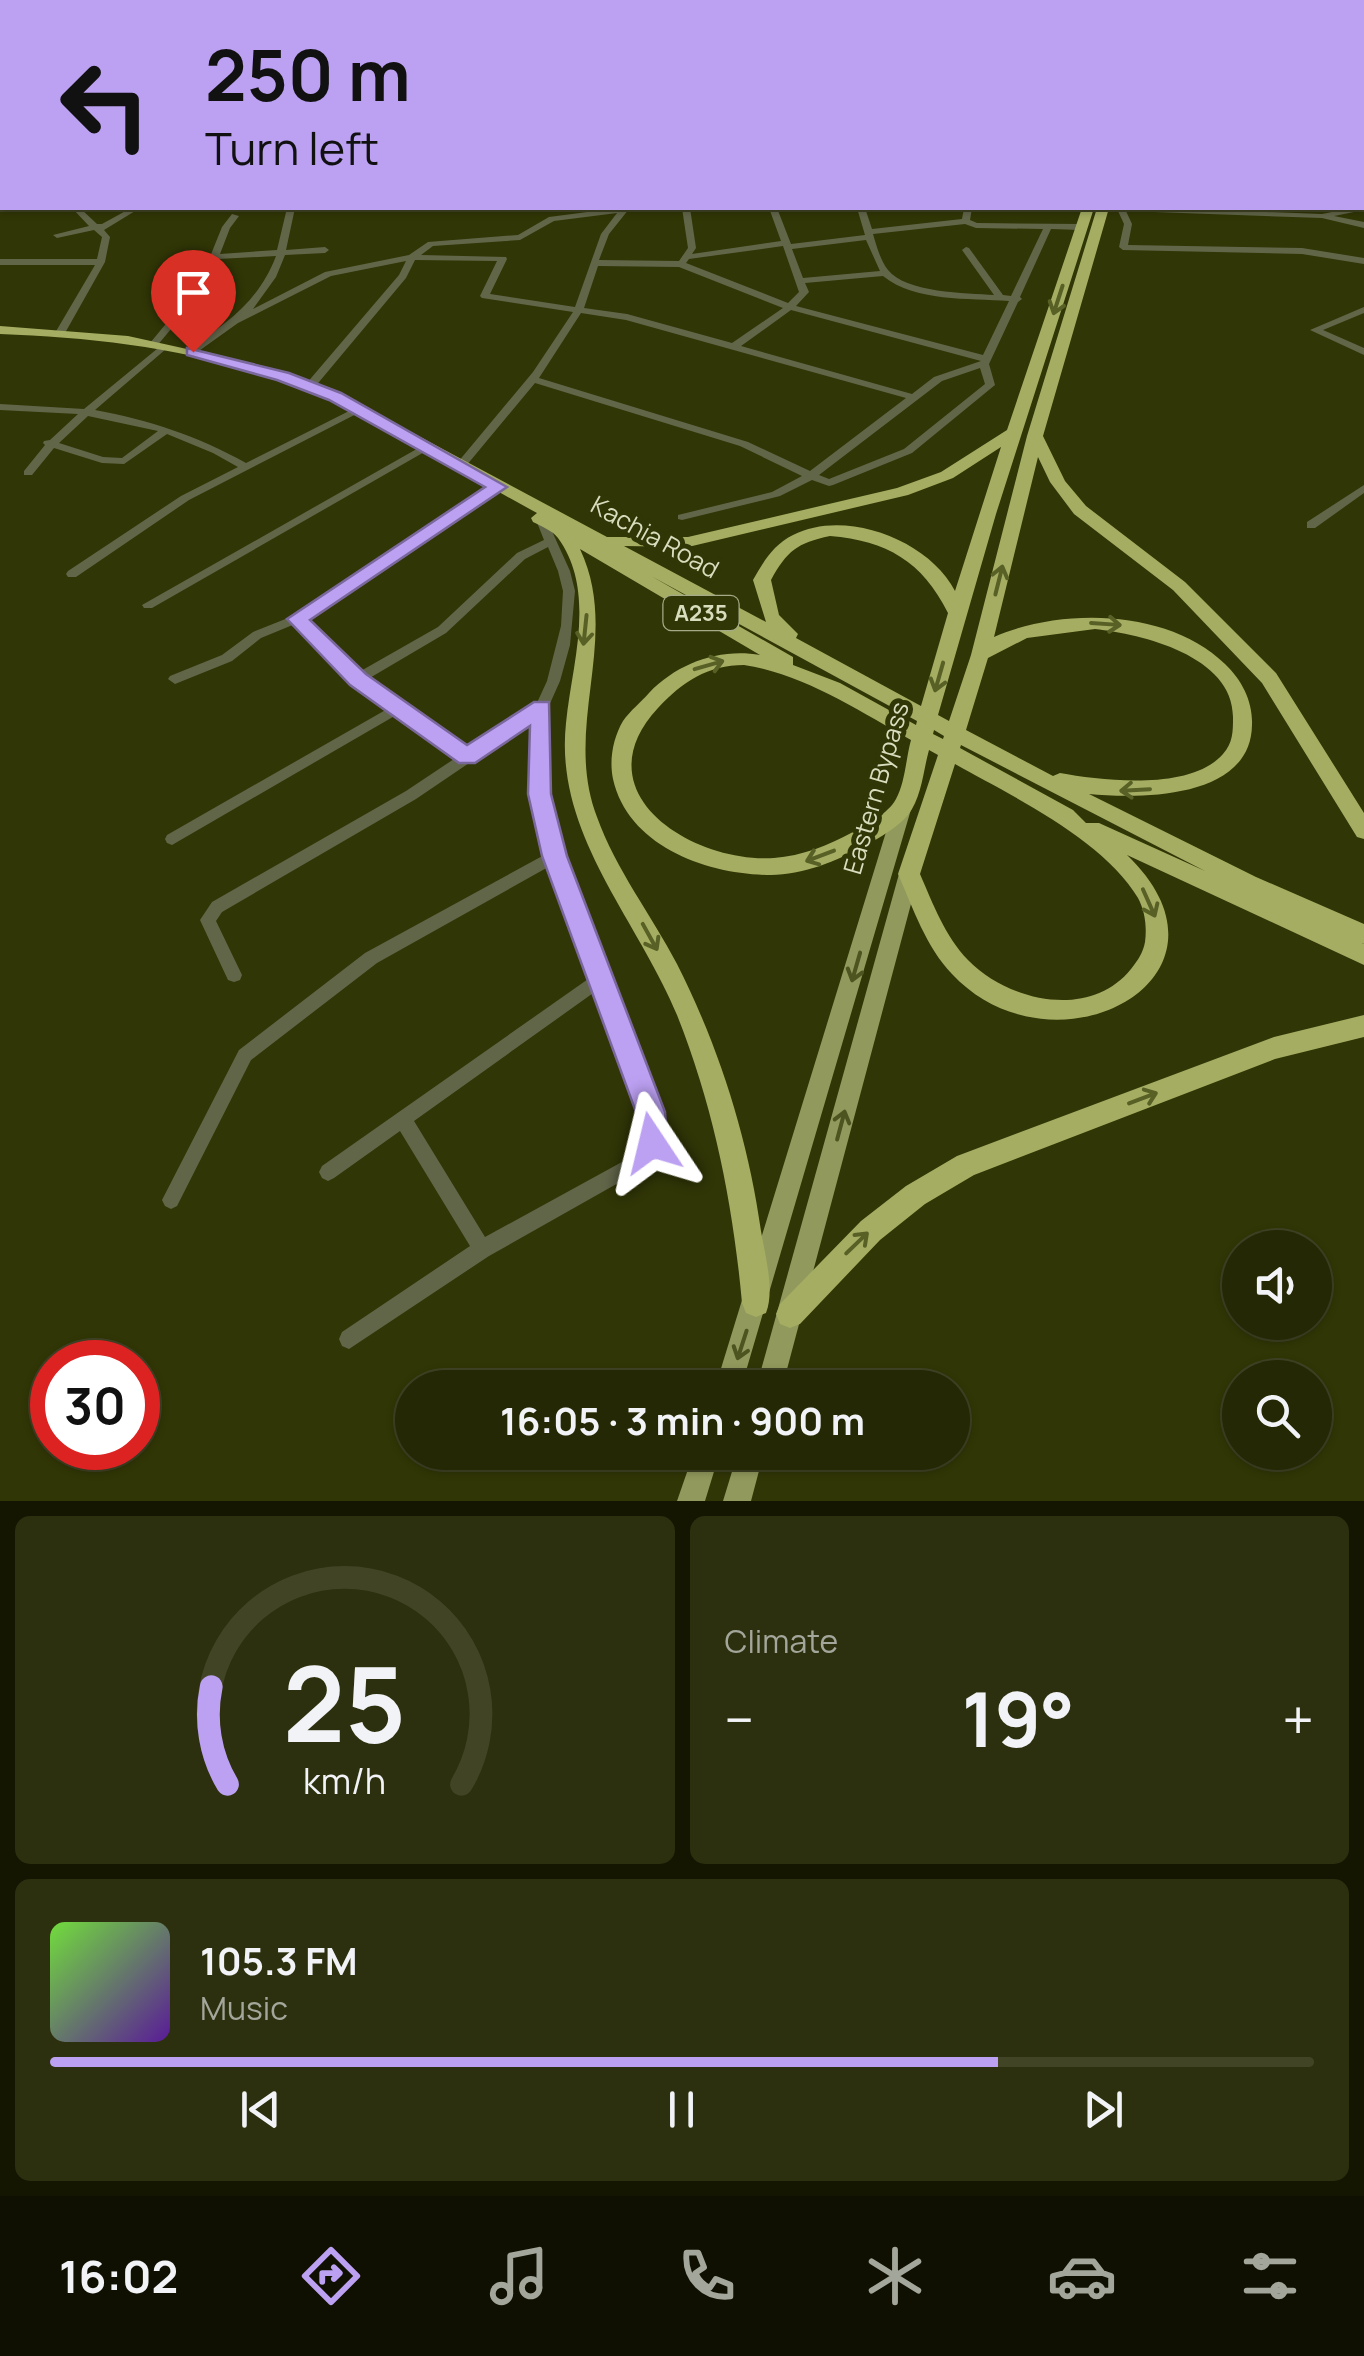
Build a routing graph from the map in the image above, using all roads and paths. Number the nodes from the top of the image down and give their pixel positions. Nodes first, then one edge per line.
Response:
1 (78, 210) edge
2 (132, 210) edge
3 (291, 210) edge
4 (613, 210) edge
5 (624, 210) edge
6 (687, 210) edge
7 (774, 210) edge
8 (862, 210) edge
9 (968, 210) edge
10 (1087, 210) edge
11 (1108, 210) edge
12 (1111, 210) edge
13 (1162, 210) edge
14 (1354, 210) edge
15 (235, 216) dead end
16 (1322, 216) junction
17 (966, 221) junction
18 (1364, 224) edge
19 (1048, 226) junction
20 (101, 228) junction
21 (1081, 228) junction
22 (870, 234) junction
23 (57, 235) dead end
24 (786, 245) junction
25 (325, 250) dead end
26 (966, 250) dead end
27 (284, 254) junction
28 (214, 257) junction
29 (412, 257) junction
30 (685, 260) junction
31 (1364, 261) edge
32 (0, 262) edge
33 (102, 262) junction
34 (595, 263) junction
35 (885, 273) junction
36 (802, 282) junction
37 (1000, 298) junction
38 (1017, 299) junction
39 (790, 307) junction
40 (578, 310) junction
41 (1364, 310) edge
42 (238, 320) junction
43 (0, 330) edge
44 (60, 333) junction
45 (158, 346) junction
46 (732, 348) junction
47 (193, 352) junction
48 (1364, 352) edge
49 (985, 362) junction
50 (536, 380) junction
51 (310, 386) junction
52 (913, 398) junction
53 (0, 406) edge
54 (361, 409) junction
55 (87, 411) junction
56 (164, 431) junction
57 (1026, 433) junction
58 (48, 444) junction
59 (428, 446) junction
60 (462, 464) junction
61 (244, 466) junction
62 (28, 473) dead end
63 (811, 476) junction
64 (506, 492) junction
65 (1361, 492) edge
66 (682, 517) dead end
67 (1311, 525) dead end
68 (558, 539) junction
69 (603, 540) junction
70 (72, 574) dead end
71 (148, 605) dead end
72 (957, 613) junction
73 (297, 619) junction
74 (805, 650) junction
75 (980, 655) junction
76 (175, 679) dead end
77 (358, 679) junction
78 (843, 694) junction
79 (542, 708) junction
80 (397, 709) junction
81 (897, 714) junction
82 (976, 755) junction
83 (467, 757) junction
84 (1031, 774) junction
85 (903, 806) junction
86 (1056, 812) junction
87 (1364, 831) edge
88 (172, 839) dead end
89 (554, 856) junction
90 (909, 874) junction
91 (1364, 934) edge
92 (1364, 955) edge
93 (234, 975) dead end
94 (601, 979) junction
95 (1364, 1026) edge
96 (404, 1121) junction
97 (328, 1172) dead end
98 (170, 1200) dead end
99 (482, 1249) junction
100 (756, 1303) junction
101 (790, 1314) junction
102 (350, 1340) dead end
103 (734, 1370) edge
104 (775, 1370) edge
105 (701, 1470) edge
106 (746, 1470) edge
107 (691, 1501) edge
108 (737, 1501) edge

1 - 20 street
2 - 20 street
3 - 27 street
4 - 29 street
5 - 34 street
6 - 30 street
7 - 24 street
8 - 22 street
9 - 17 street
10 - 21 highway, Eastern Bypass
11 - 57 highway, Eastern Bypass
12 - 31 street
13 - 16 street
14 - 16 street
15 - 28 street
16 - 18 street
17 - 19 street
17 - 22 street
19 - 21 street
19 - 38 street
20 - 23 street
20 - 33 street
21 -> 57 highway, Eastern Bypass
22 - 24 street
22 - 35 street
24 - 30 street
24 - 36 street
25 - 27 street
26 - 37 street
27 - 28 street
27 - 42 street
28 - 45 street
29 - 40 street
29 - 42 street
29 - 51 street
30 - 34 street
30 - 39 street
32 - 33 street
33 - 44 street
34 - 40 street
35 - 36 street
35 - 37 street
36 - 39 street
37 - 38 street
38 - 49 street
39 - 46 street
39 - 49 street
40 - 46 street
40 - 50 street
41 - 48 street
42 - 47 street
43 - 44 highway, Kachia Road / A235
44 - 45 highway, Kachia Road / A235
45 - 47 highway, Kachia Road / A235
45 - 55 street
46 - 52 street
47 - 51 highway, Kachia Road / A235
49 - 52 street
49 - 63 street
50 - 60 street
50 - 63 street
51 - 54 highway, Kachia Road / A235
52 - 63 street
53 - 55 street
54 - 59 highway, Kachia Road / A235
54 - 61 street
55 - 56 street
55 - 58 street
56 - 58 street
56 - 61 street
57 - 69 highway
57 - 72 highway, Eastern Bypass
75 -> 57 highway, Eastern Bypass
57 - 87 highway
58 - 62 street
59 - 60 highway, Kachia Road / A235
59 - 71 street
60 - 64 highway, Kachia Road / A235
61 - 70 street
63 - 66 street
64 - 68 highway, A235
64 - 69 highway, Kachia Road / A235
64 - 73 street
65 - 67 street
68 - 77 street
68 - 78 highway, A235
68 - 79 street
68 -> 100 highway
69 - 74 highway, Kachia Road / A235
72 - 74 highway
72 -> 85 highway, Eastern Bypass
73 - 76 street
73 - 77 street
74 - 81 highway, Kachia Road / A235
75 -> 84 highway
75 - 90 highway, Eastern Bypass
77 - 80 street
78 - 81 highway, A235
85 -> 78 highway
79 - 83 street
79 - 89 street
80 - 83 street
80 - 88 street
81 - 82 highway, A235
82 - 84 highway, A235
82 - 86 highway, A235
83 - 93 street
84 - 91 highway, A235
85 -> 100 main road, Eastern Bypass
86 -> 90 highway
86 - 92 highway, A235
89 - 94 street
89 - 98 street
101 -> 90 main road, Eastern Bypass
94 - 96 street
94 - 99 street
101 -> 95 highway
96 - 97 street
96 - 99 street
99 - 102 street
100 -> 103 main road, Eastern Bypass
101 - 104 main road, Eastern Bypass
105 - 107 main road
106 - 108 main road

